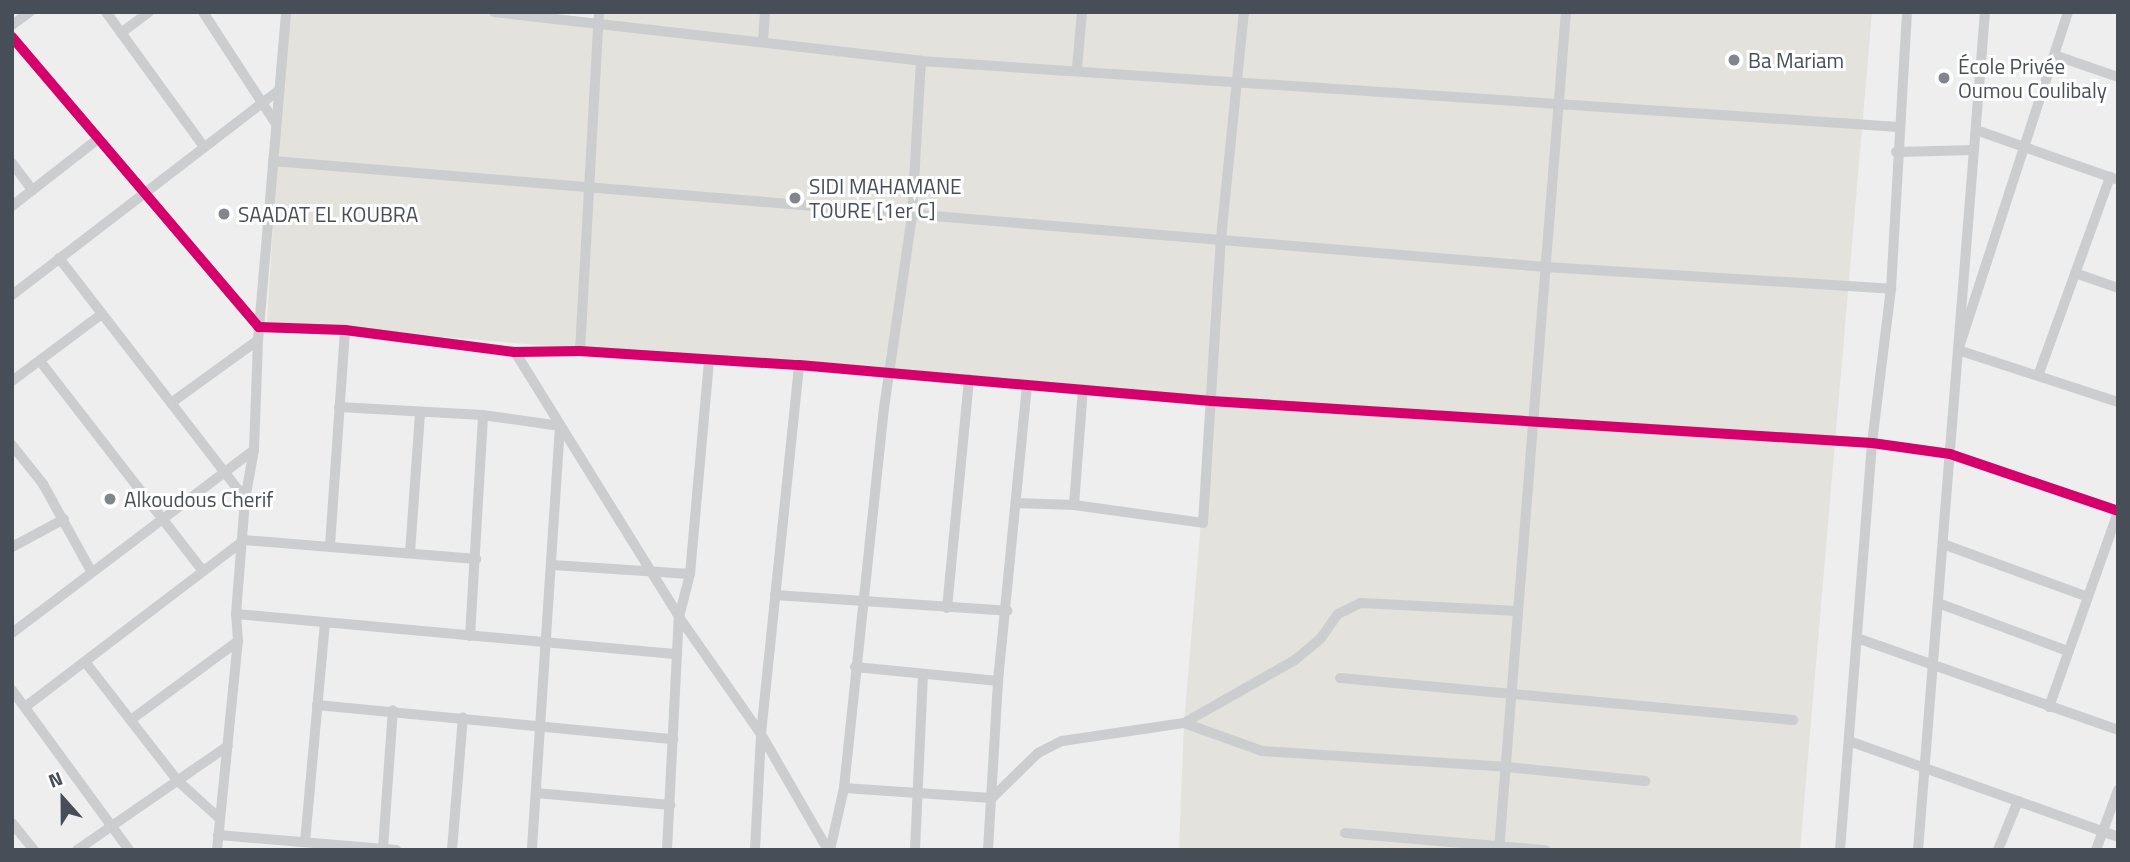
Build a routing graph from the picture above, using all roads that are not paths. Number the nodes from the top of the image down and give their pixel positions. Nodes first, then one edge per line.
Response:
1 (30, 12) edge
2 (106, 12) edge
3 (149, 12) edge
4 (203, 12) edge
5 (286, 12) edge
6 (494, 12) edge
7 (599, 12) edge
8 (765, 12) edge
9 (1082, 12) edge
10 (1244, 12) edge
11 (1566, 12) edge
12 (1907, 12) edge
13 (1985, 12) edge
14 (2068, 12) edge
15 (12, 25) edge
16 (598, 25) junction
17 (121, 33) junction
18 (12, 37) edge
19 (763, 41) junction
20 (2054, 55) junction
21 (922, 61) junction
22 (1077, 68) junction
23 (2118, 77) edge
24 (1239, 82) junction
25 (279, 90) junction
26 (263, 102) junction
27 (1558, 107) junction
28 (276, 124) junction
29 (1898, 127) junction
30 (1976, 130) junction
31 (98, 139) junction
32 (2024, 146) junction
33 (204, 147) junction
34 (1974, 150) junction
35 (1896, 152) junction
36 (273, 161) junction
37 (12, 163) edge
38 (2114, 179) edge
39 (588, 187) junction
40 (32, 190) junction
41 (144, 193) junction
42 (12, 206) edge
43 (912, 216) junction
44 (1221, 238) junction
45 (59, 258) junction
46 (1546, 267) junction
47 (2075, 273) junction
48 (2118, 288) edge
49 (1891, 289) junction
50 (12, 295) edge
51 (102, 314) junction
52 (259, 327) junction
53 (345, 330) junction
54 (258, 340) junction
55 (1958, 350) junction
56 (580, 351) junction
57 (515, 352) junction
58 (40, 361) junction
59 (709, 361) junction
60 (799, 365) junction
61 (889, 372) junction
62 (2038, 376) junction
63 (969, 379) junction
64 (12, 382) edge
65 (1027, 384) junction
66 (1083, 389) junction
67 (1211, 401) junction
68 (2118, 402) edge
69 (171, 403) junction
70 (339, 407) junction
71 (420, 412) junction
72 (483, 415) junction
73 (1533, 424) junction
74 (560, 426) junction
75 (1872, 443) junction
76 (12, 445) edge
77 (254, 450) junction
78 (1950, 454) junction
79 (223, 470) junction
80 (245, 499) junction
81 (1016, 502) junction
82 (1074, 505) junction
83 (2118, 512) edge
84 (163, 518) junction
85 (64, 519) junction
86 (244, 540) junction
87 (1943, 544) junction
88 (330, 545) junction
89 (12, 547) edge
90 (410, 552) junction
91 (476, 559) junction
92 (553, 565) junction
93 (202, 570) junction
94 (91, 571) junction
95 (653, 574) junction
96 (690, 574) junction
97 (775, 595) junction
98 (2088, 597) junction
99 (861, 603) junction
100 (1938, 603) junction
101 (947, 608) junction
102 (1007, 611) junction
103 (1518, 611) junction
104 (236, 614) junction
105 (679, 617) junction
106 (325, 624) junction
107 (12, 633) edge
108 (470, 636) junction
109 (1857, 638) junction
110 (239, 641) junction
111 (547, 644) junction
112 (2068, 651) junction
113 (677, 654) junction
114 (86, 663) junction
115 (1932, 664) junction
116 (855, 667) junction
117 (923, 674) junction
118 (1340, 678) dead end
119 (998, 681) junction
120 (12, 690) edge
121 (1512, 693) junction
122 (317, 705) junction
123 (25, 707) junction
124 (2049, 707) junction
125 (393, 710) junction
126 (463, 718) junction
127 (132, 719) junction
128 (1793, 720) dead end
129 (1184, 723) junction
130 (541, 725) junction
131 (2118, 730) edge
132 (761, 734) junction
133 (673, 739) junction
134 (1849, 741) junction
135 (228, 746) junction
136 (1507, 767) junction
137 (1925, 768) junction
138 (178, 781) junction
139 (1645, 781) dead end
140 (844, 789) junction
141 (2118, 790) edge
142 (536, 793) junction
143 (918, 793) junction
144 (992, 798) junction
145 (2018, 801) junction
146 (670, 805) junction
147 (219, 818) junction
148 (12, 823) edge
149 (112, 824) junction
150 (2103, 831) junction
151 (1345, 833) dead end
152 (218, 835) junction
153 (2118, 837) edge
154 (305, 842) junction
155 (1500, 847) edge
156 (383, 848) edge
157 (34, 850) edge
158 (77, 850) edge
159 (129, 850) edge
160 (217, 850) edge
161 (396, 850) edge
162 (452, 850) edge
163 (532, 850) edge
164 (667, 850) edge
165 (755, 850) edge
166 (829, 850) edge
167 (915, 850) edge
168 (988, 850) edge
169 (1545, 850) edge
170 (1840, 850) edge
171 (1918, 850) edge
172 (1998, 850) edge
173 (2096, 850) edge

1 - 15 street
2 - 17 street
3 - 17 street
4 - 26 street
5 - 25 street
6 - 16 street
7 - 16 street
8 - 19 street
9 - 22 street
10 - 24 street
11 - 27 street
12 - 29 street
13 - 30 street
14 - 20 street
16 - 19 street
16 - 39 street
17 - 33 street
18 - 31 street
19 - 21 street
20 - 23 street
20 - 32 street
21 - 22 street
21 - 43 street
22 - 24 street
24 - 27 street
24 - 44 street
25 - 26 street
25 - 28 street
26 - 28 street
26 - 33 street
27 - 29 street
27 - 46 street
28 - 36 street
29 - 35 street
30 - 32 street
30 - 34 street
31 - 40 street
31 - 41 street
32 - 38 street
32 - 55 street
33 - 41 street
34 - 35 street
34 - 55 street
35 - 49 street
36 - 39 street
36 - 52 street
37 - 40 street
38 - 47 street
39 - 43 street
39 - 56 street
40 - 42 street
41 - 45 street
41 - 52 street
43 - 44 street
43 - 61 street
44 - 46 street
44 - 67 street
45 - 50 street
45 - 51 street
46 - 49 street
46 - 73 street
47 - 48 street
47 - 62 street
49 - 75 street
51 - 58 street
51 - 69 street
52 - 53 street
52 - 54 street
53 - 57 street
53 - 70 street
54 - 69 street
54 - 77 street
55 - 62 street
55 - 78 street
56 - 57 street
56 - 59 street
57 - 74 street
58 - 64 street
58 - 84 street
59 - 60 street
59 - 96 street
60 - 61 street
60 - 97 street
61 - 63 street
61 - 99 street
62 - 68 street
63 - 65 street
63 - 101 street
65 - 66 street
65 - 81 street
66 - 67 street
66 - 82 street
67 - 73 street
67 - 82 street
69 - 79 street
70 - 71 street
70 - 88 street
71 - 72 street
71 - 90 street
72 - 74 street
72 - 91 street
73 - 75 street
73 - 103 street
74 - 92 street
74 - 95 street
75 - 78 street
75 - 109 street
76 - 85 street
77 - 79 street
77 - 80 street
78 - 83 street
78 - 87 street
79 - 80 street
79 - 84 street
80 - 86 street
81 - 82 street
81 - 102 street
83 - 98 street
84 - 93 street
84 - 94 street
85 - 89 street
85 - 94 street
86 - 88 street
86 - 93 street
86 - 104 street
87 - 98 street
87 - 100 street
88 - 90 street
90 - 91 street
91 - 108 street
92 - 95 street
92 - 111 street
93 - 114 street
94 - 107 street
95 - 96 street
95 - 105 street
96 - 105 street
97 - 99 street
97 - 132 street
98 - 112 street
99 - 101 street
99 - 116 street
100 - 112 street
100 - 115 street
101 - 102 street
102 - 119 street
103 - 121 street
103 - 129 street
104 - 106 street
104 - 110 street
105 - 113 street
105 - 132 street
106 - 108 street
106 - 122 street
108 - 111 street
109 - 115 street
109 - 134 street
110 - 127 street
110 - 135 street
111 - 113 street
111 - 130 street
112 - 124 street
113 - 133 street
114 - 123 street
114 - 127 street
115 - 124 street
115 - 137 street
116 - 117 street
116 - 140 street
117 - 119 street
117 - 143 street
118 - 121 street
119 - 144 street
120 - 123 street
121 - 128 street
121 - 136 street
122 - 125 street
122 - 154 street
123 - 149 street
124 - 131 street
125 - 126 street
125 - 156 street
126 - 130 street
126 - 162 street
127 - 138 street
129 - 136 street
129 - 144 street
130 - 133 street
130 - 142 street
132 - 165 street
132 - 166 street
133 - 146 street
134 - 137 street
134 - 170 street
135 - 138 street
135 - 147 street
136 - 139 street
136 - 155 street
137 - 145 street
137 - 171 street
138 - 147 street
138 - 149 street
140 - 143 street
140 - 166 street
141 - 150 street
142 - 146 street
142 - 163 street
143 - 144 street
143 - 167 street
144 - 168 street
145 - 150 street
145 - 172 street
146 - 164 street
147 - 152 street
148 - 157 street
149 - 158 street
149 - 159 street
150 - 153 street
150 - 173 street
151 - 155 street
152 - 154 street
152 - 160 street
154 - 156 street
155 - 169 street
156 - 161 street

